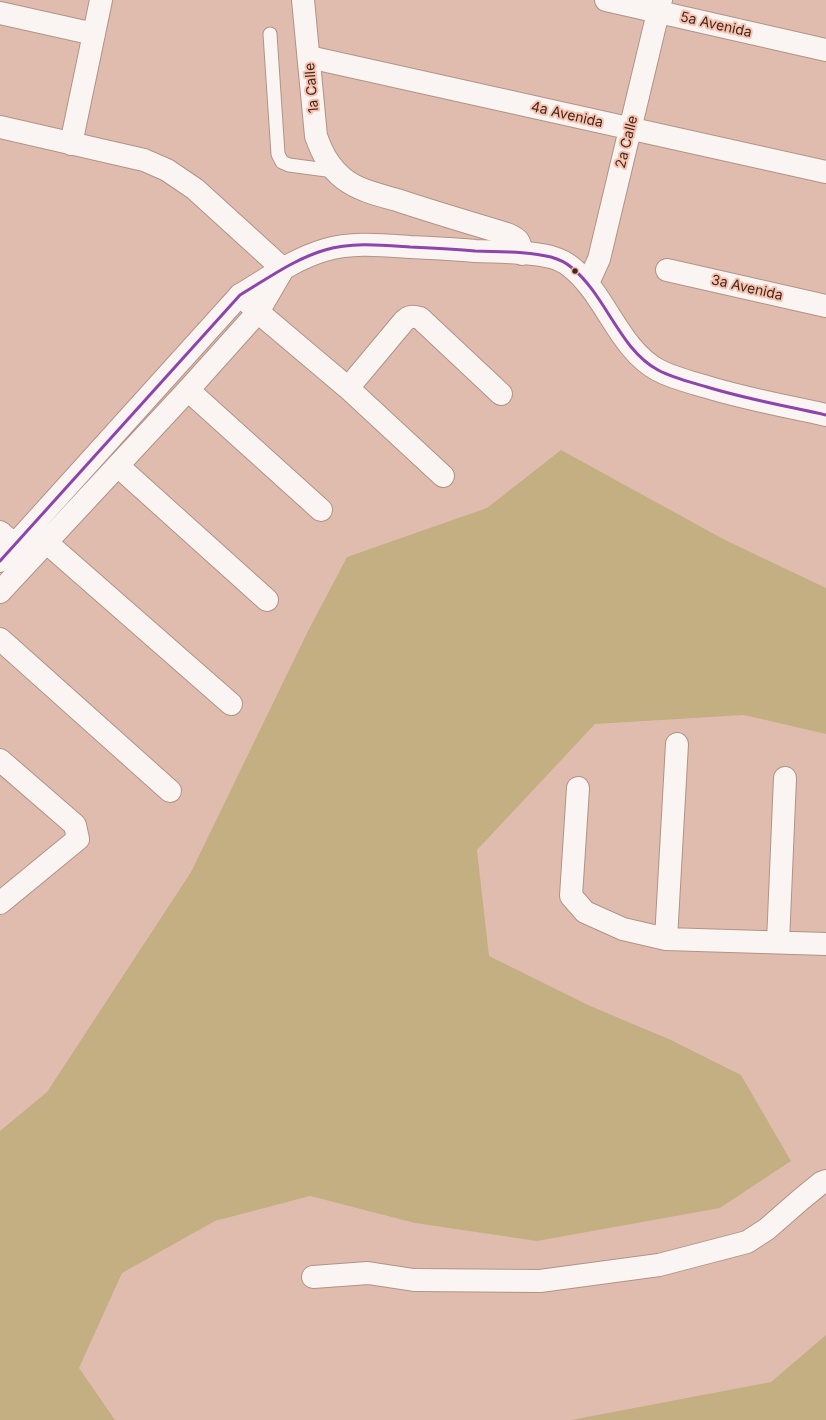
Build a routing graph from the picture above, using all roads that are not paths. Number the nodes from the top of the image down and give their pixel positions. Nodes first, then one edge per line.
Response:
1 (101, 0) edge
2 (303, 0) edge
3 (606, 0) edge
4 (660, 6) edge
5 (0, 13) edge
6 (94, 34) junction
7 (270, 34) dead end
8 (826, 50) edge
9 (309, 57) junction
10 (0, 127) edge
11 (630, 129) junction
12 (71, 144) junction
13 (334, 171) junction
14 (826, 172) edge
15 (522, 254) junction
16 (283, 270) junction
17 (667, 270) dead end
18 (588, 283) junction
19 (240, 295) junction
20 (826, 306) edge
21 (258, 312) junction
22 (348, 388) junction
23 (188, 390) junction
24 (501, 394) dead end
25 (826, 415) edge
26 (118, 466) junction
27 (443, 476) dead end
28 (321, 510) dead end
29 (8, 539) edge
30 (46, 542) junction
31 (0, 561) edge
32 (0, 592) edge
33 (267, 600) dead end
34 (0, 638) edge
35 (231, 704) dead end
36 (677, 744) dead end
37 (0, 760) edge
38 (785, 778) dead end
39 (578, 788) dead end
40 (170, 791) dead end
41 (1, 900) edge
42 (666, 939) junction
43 (778, 942) junction
44 (826, 944) edge
45 (826, 1181) edge
46 (313, 1277) dead end

1 - 6 street
2 - 9 street, 1a Calle
3 - 4 street, 5a Avenida
4 - 8 street, 5a Avenida
4 - 11 street, 2a Calle
5 - 6 street
6 - 12 street
7 - 13 lane
9 - 11 street, 4a Avenida
9 - 13 street, 1a Calle
10 - 12 street
11 - 14 street, 4a Avenida
11 - 18 street, 2a Calle
12 - 16 street
13 - 15 street
15 - 16 street
15 - 18 street
16 - 19 street
16 - 21 street
17 - 20 street, 3a Avenida
18 - 25 street
19 - 21 street
19 - 29 street
21 - 22 street
21 - 23 street
22 - 24 street
22 - 27 street
23 - 26 street
23 - 28 street
26 - 30 street
26 - 33 street
29 - 31 street
30 - 32 street
30 - 35 street
34 - 40 street
36 - 42 street
37 - 41 street
38 - 43 street
39 - 42 street
42 - 43 street
43 - 44 street
45 - 46 street

